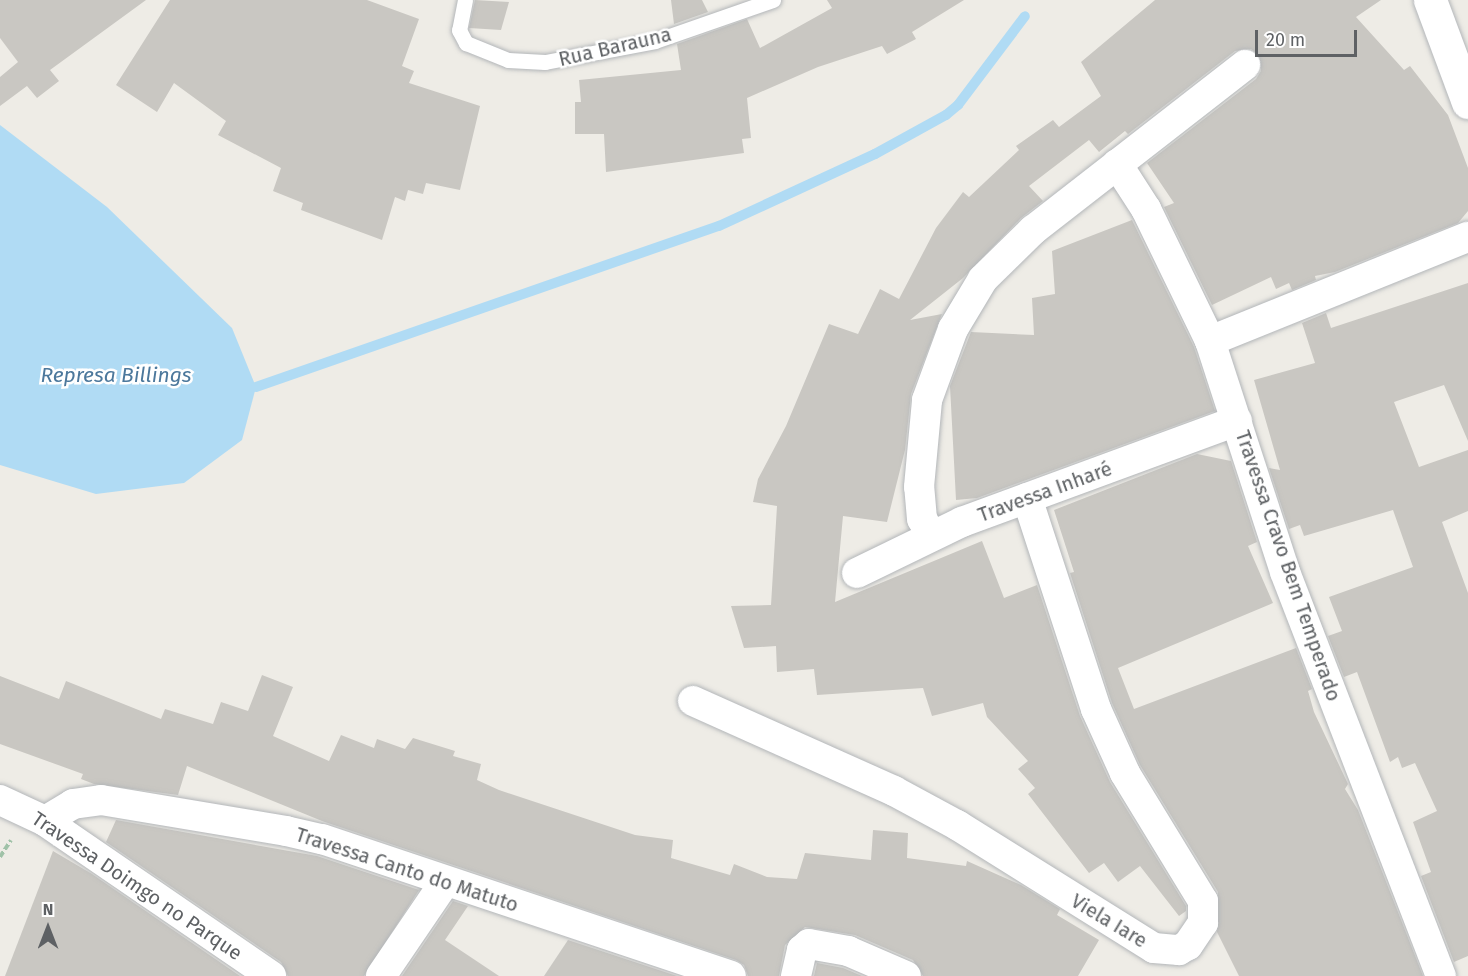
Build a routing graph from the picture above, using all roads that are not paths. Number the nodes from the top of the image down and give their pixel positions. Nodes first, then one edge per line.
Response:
1 (465, 0) edge
2 (773, 0) edge
3 (1430, 0) edge
4 (1245, 64) dead end
5 (1468, 102) edge
6 (1117, 164) junction
7 (1468, 237) edge
8 (1210, 341) junction
9 (1237, 421) junction
10 (1027, 498) junction
11 (931, 535) junction
12 (858, 573) dead end
13 (693, 701) dead end
14 (0, 800) edge
15 (45, 821) junction
16 (445, 882) junction
17 (271, 976) edge
18 (381, 976) edge
19 (731, 976) edge
20 (795, 976) edge
21 (906, 976) edge
22 (1442, 976) edge

1 - 2 lane, Rua Barauna
3 - 5 street
4 - 6 street
6 - 8 street, Travessa Cravo Bem Temperado
6 - 11 street
7 - 8 street
8 - 9 street, Travessa Cravo Bem Temperado
9 - 10 street, Travessa Inharé
9 - 22 street, Travessa Cravo Bem Temperado
10 - 11 street, Travessa Inharé
10 - 13 street, Viela Iare
11 - 12 street, Travessa Inharé
14 - 15 street, Travessa Doimgo no Parque
15 - 16 street, Travessa Canto do Matuto
15 - 17 street, Travessa Doimgo no Parque
16 - 18 street
16 - 19 street, Travessa Canto do Matuto
20 - 21 street

